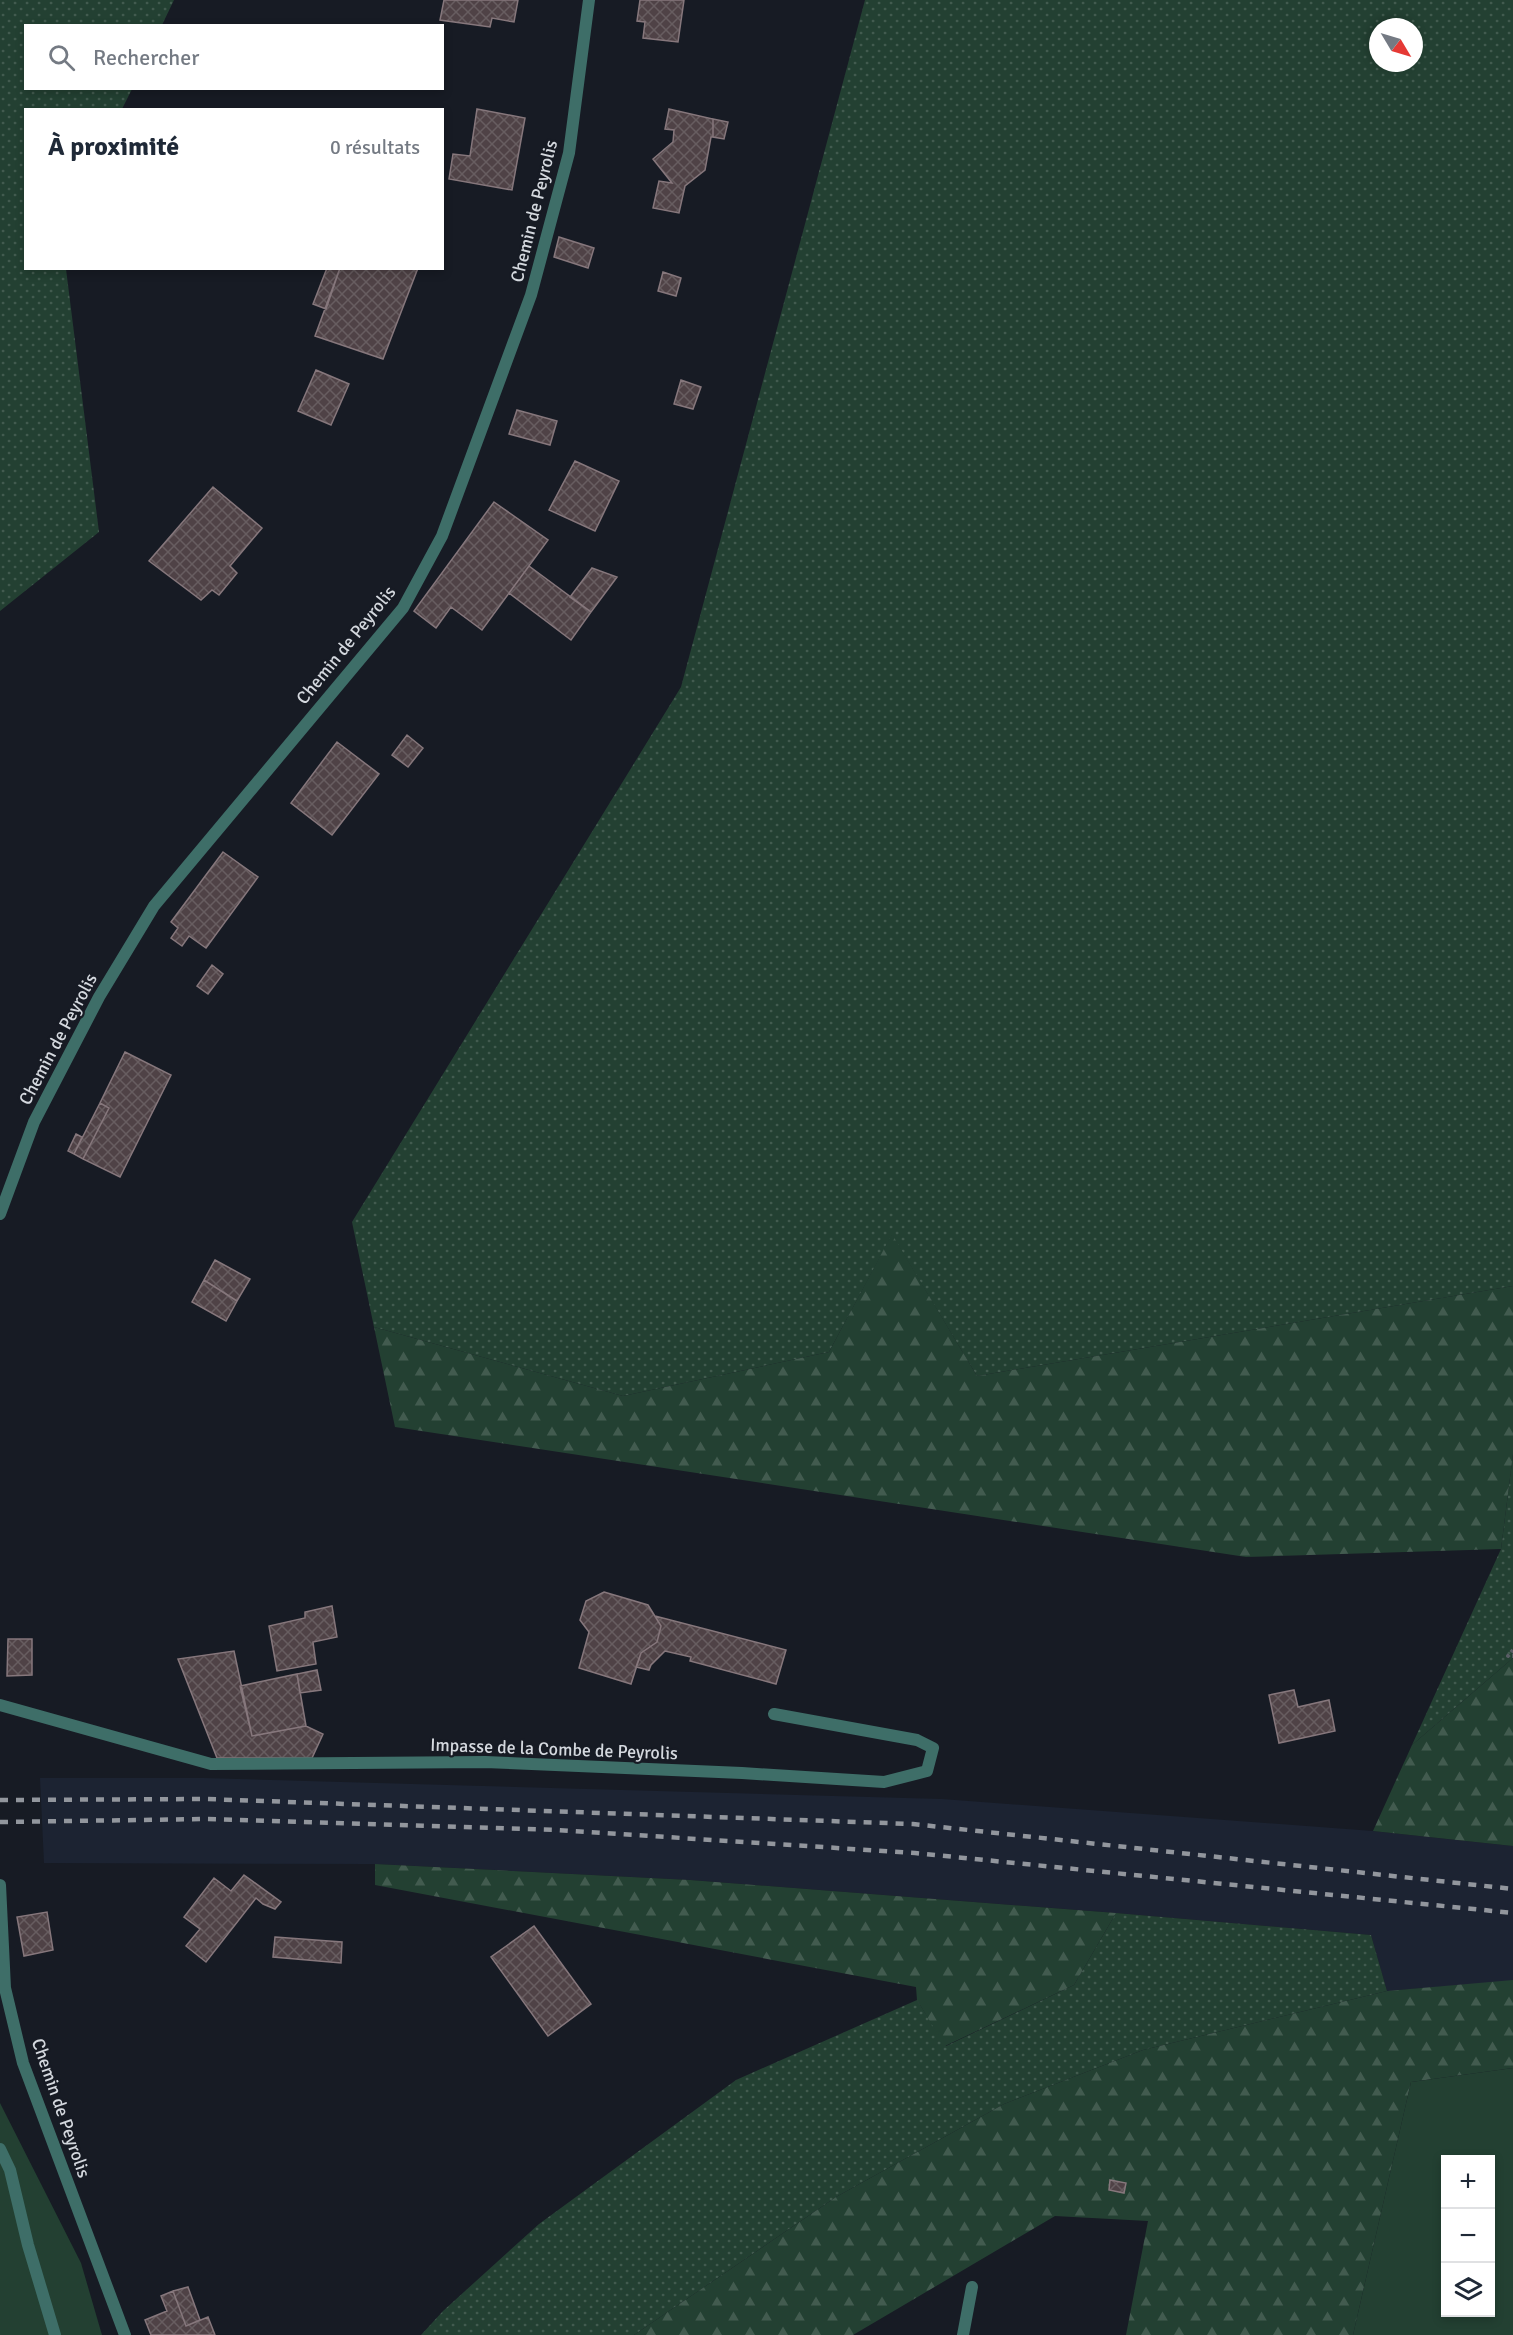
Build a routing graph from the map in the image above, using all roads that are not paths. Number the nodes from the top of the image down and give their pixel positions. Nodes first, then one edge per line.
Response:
1 (589, 0) edge
2 (0, 1214) edge
3 (0, 1705) edge
4 (774, 1713) dead end
5 (0, 1885) edge
6 (0, 2149) edge
7 (972, 2287) dead end
8 (55, 2335) edge
9 (125, 2335) edge
10 (963, 2335) edge

1 - 2 street, Chemin de Peyrolis
3 - 4 street, Impasse de la Combe de Peyrolis
5 - 9 street, Chemin de Peyrolis
6 - 8 street
7 - 10 street

